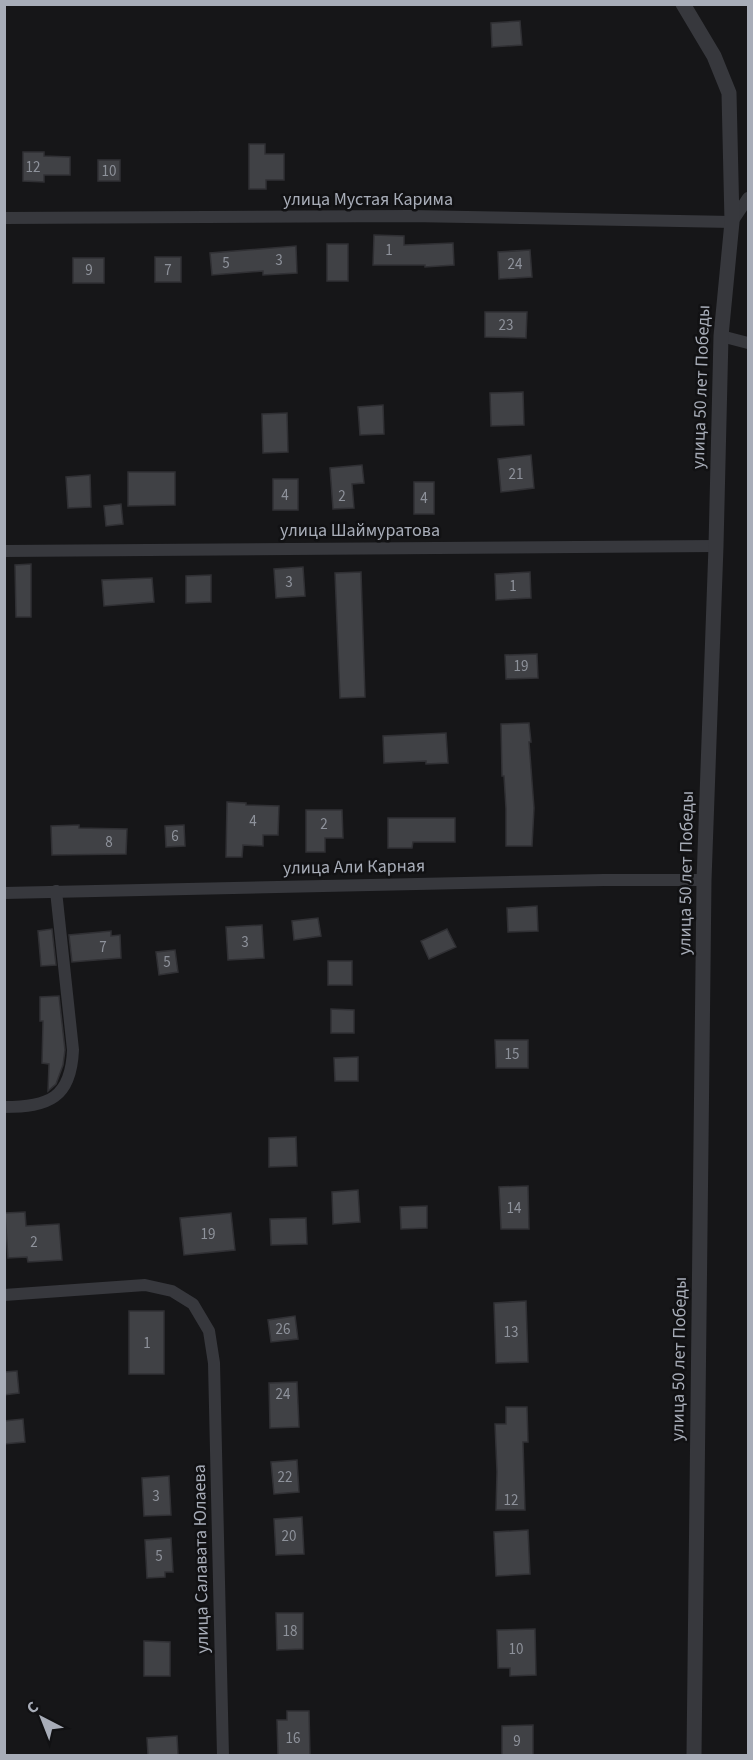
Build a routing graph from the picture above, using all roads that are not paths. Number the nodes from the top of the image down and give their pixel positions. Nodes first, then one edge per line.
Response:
1 (683, 4) edge
2 (748, 198) edge
3 (4, 218) edge
4 (732, 222) junction
5 (721, 336) junction
6 (748, 343) edge
7 (716, 546) junction
8 (4, 551) edge
9 (704, 880) junction
10 (56, 891) junction
11 (4, 893) edge
12 (4, 1107) edge
13 (4, 1295) edge
14 (223, 1755) edge
15 (694, 1755) edge

1 - 4 street, улица 50 лет Победы
2 - 4 street
3 - 4 street, улица Мустая Карима
4 - 5 street, улица 50 лет Победы
5 - 6 street
5 - 7 street, улица 50 лет Победы
7 - 8 street, улица Шаймуратова
7 - 9 street, улица 50 лет Победы
9 - 10 street, улица Али Карная
9 - 15 street, улица 50 лет Победы
10 - 11 street, улица Али Карная
10 - 12 street
13 - 14 street, улица Салавата Юлаева

